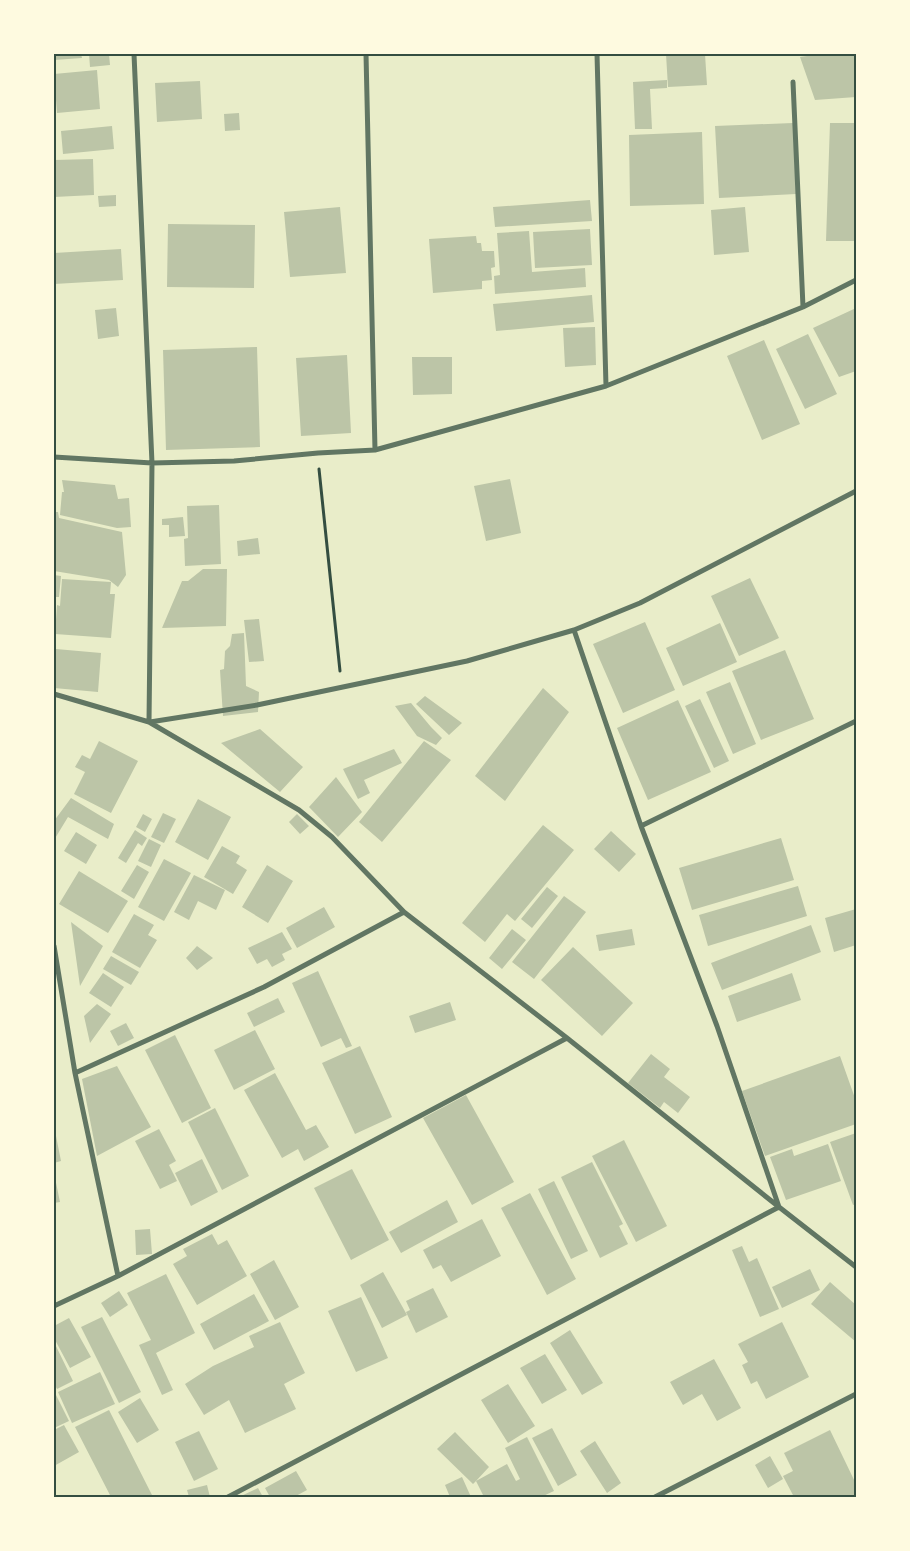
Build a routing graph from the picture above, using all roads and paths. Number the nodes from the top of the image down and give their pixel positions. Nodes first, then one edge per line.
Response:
1 (134, 54) edge
2 (366, 54) edge
3 (597, 54) edge
4 (793, 82) dead end
5 (856, 280) edge
6 (803, 307) junction
7 (606, 386) junction
8 (375, 450) junction
9 (318, 453) junction
10 (54, 457) edge
11 (152, 463) junction
12 (856, 490) edge
13 (574, 630) junction
14 (342, 687) junction
15 (54, 694) edge
16 (856, 721) edge
17 (149, 722) junction
18 (641, 826) junction
19 (404, 912) junction
20 (54, 946) edge
21 (567, 1038) junction
22 (75, 1072) junction
23 (779, 1207) junction
24 (856, 1266) edge
25 (118, 1276) junction
26 (54, 1306) edge
27 (856, 1394) edge
28 (228, 1497) edge
29 (655, 1497) edge

1 - 11 street
2 - 8 street
3 - 7 street
4 - 6 street
5 - 6 street
6 - 7 street
7 - 8 street
8 - 9 street
9 - 11 street
9 - 14 path
10 - 11 street
11 - 17 street
12 - 13 street
13 - 14 street
13 - 18 street
14 - 17 street
15 - 17 street
16 - 18 street
17 - 19 street
18 - 23 street
19 - 21 street
19 - 22 street
20 - 22 street
21 - 23 street
21 - 25 street
22 - 25 street
23 - 24 street
23 - 28 street
25 - 26 street
27 - 29 street

